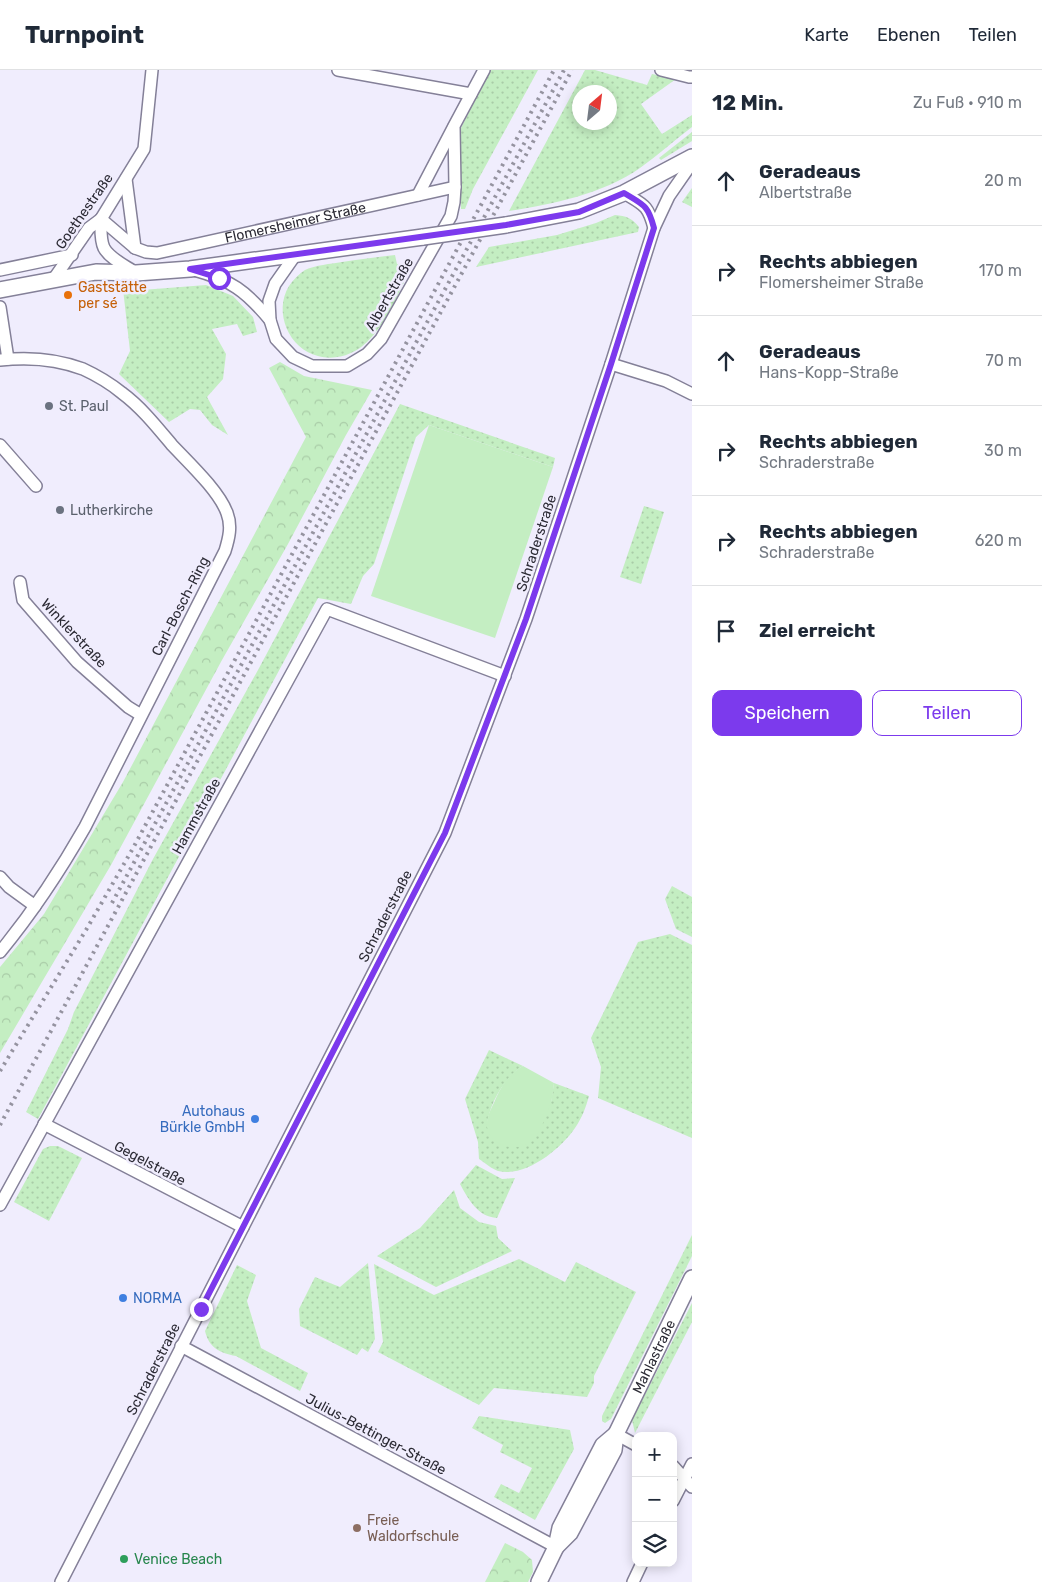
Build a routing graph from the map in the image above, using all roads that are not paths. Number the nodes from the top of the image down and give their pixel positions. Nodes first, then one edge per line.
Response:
1 (152, 70) edge
2 (338, 70) edge
3 (484, 70) edge
4 (661, 70) edge
5 (692, 77) edge
6 (471, 94) junction
7 (454, 126) junction
8 (692, 157) edge
9 (692, 163) edge
10 (126, 178) junction
11 (455, 187) junction
12 (624, 193) junction
13 (418, 195) junction
14 (101, 219) junction
15 (654, 228) junction
16 (135, 248) junction
17 (296, 254) junction
18 (72, 255) junction
19 (190, 269) junction
20 (0, 270) edge
21 (136, 273) junction
22 (53, 280) junction
23 (0, 290) edge
24 (0, 307) edge
25 (270, 320) junction
26 (4, 359) edge
27 (611, 364) junction
28 (692, 394) edge
29 (0, 445) edge
30 (36, 486) dead end
31 (20, 582) dead end
32 (505, 676) junction
33 (141, 715) junction
34 (0, 878) edge
35 (35, 906) junction
36 (0, 952) edge
37 (44, 1124) junction
38 (0, 1205) edge
39 (243, 1227) junction
40 (692, 1278) edge
41 (181, 1346) junction
42 (616, 1434) junction
43 (632, 1443) edge
44 (692, 1464) edge
45 (677, 1470) edge
46 (688, 1482) edge
47 (677, 1496) edge
48 (556, 1548) junction
49 (640, 1567) edge
50 (61, 1582) edge
51 (538, 1582) edge
52 (633, 1582) edge

1 - 10 street, Goethestraße
2 - 6 street
3 - 6 street, Albertstraße
4 - 5 street
6 - 7 street, Albertstraße
7 - 11 street, Albertstraße
7 - 13 street, Albertstraße
8 - 12 main road, Flomersheimer Straße
9 - 15 street, Schraderstraße
10 - 14 street, Goethestraße
10 - 16 street
11 - 13 street, Flomersheimer Straße
11 - 25 street, Albertstraße
12 - 15 street
12 - 17 main road, Flomersheimer Straße, bridge
13 - 16 street, Flomersheimer Straße
14 - 16 street, Flomersheimer Straße
14 - 18 street, Goethestraße
14 - 21 street
15 - 27 street, Schraderstraße
17 - 19 main road, Flomersheimer Straße
17 - 25 street, Albertstraße
18 - 20 street
18 - 22 street, Goethestraße
19 - 21 main road, Flomersheimer Straße
19 - 25 street, Albertstraße
21 - 22 main road, Flomersheimer Straße
22 - 23 main road, Flomersheimer Straße
24 - 26 street, Carl-Bosch-Ring
26 - 33 street, Carl-Bosch-Ring
27 - 28 street
27 - 32 street, Schraderstraße
29 - 30 street
31 - 33 street, Winklerstraße
32 - 37 street, Hammstraße
32 - 39 street, Schraderstraße
33 - 35 street, Carl-Bosch-Ring
34 - 35 street
35 - 36 street, Carl-Bosch-Ring
37 - 38 street, Hammstraße
37 - 39 street, Gegelstraße
39 - 41 street, Schraderstraße
40 - 42 main road, Mahlastraße
41 - 48 street, Julius-Bettinger-Straße
41 - 50 street, Schraderstraße
42 - 43 street
42 - 48 main road, Mahlastraße
44 - 46 street
45 - 46 street
46 - 47 street
48 - 51 main road, Mahlastraße
49 - 52 street

